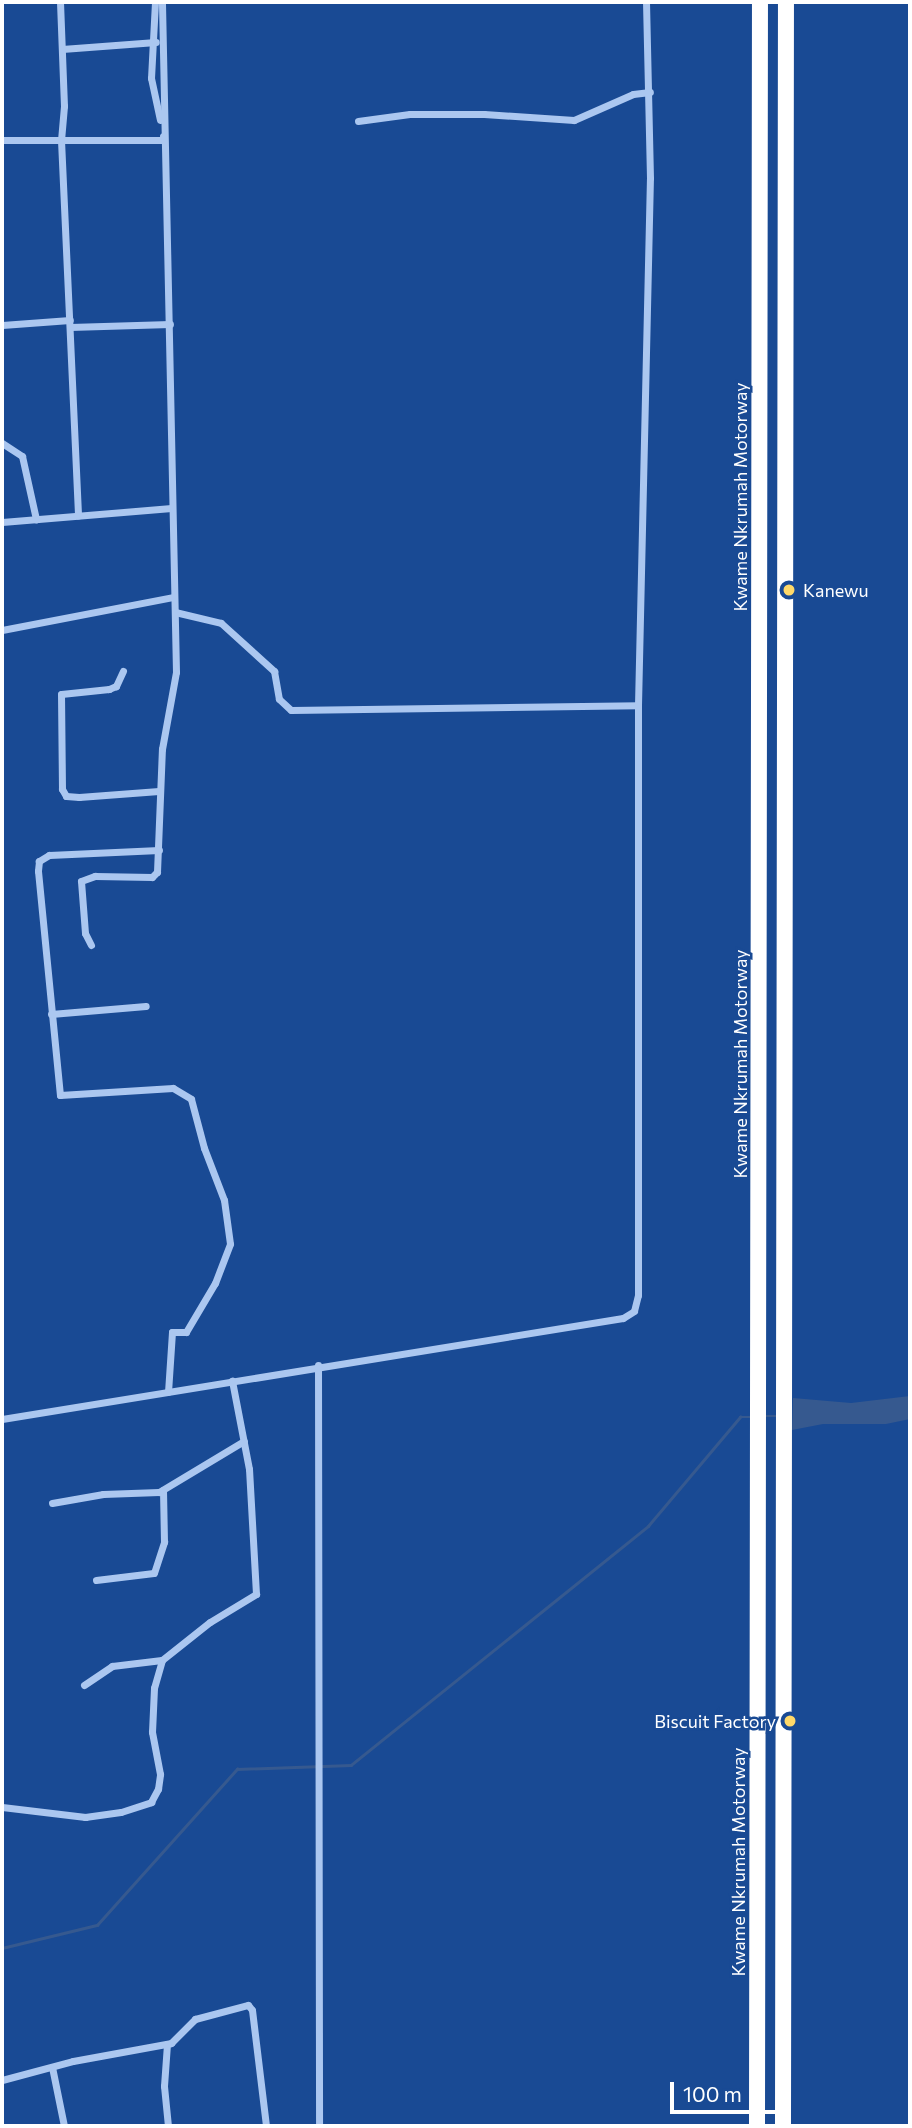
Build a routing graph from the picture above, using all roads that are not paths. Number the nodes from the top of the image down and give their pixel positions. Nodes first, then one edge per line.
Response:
1 (60, 2) edge
2 (155, 2) edge
3 (162, 2) edge
4 (646, 2) edge
5 (760, 2) edge
6 (786, 2) edge
7 (158, 42) junction
8 (62, 49) junction
9 (650, 92) junction
10 (358, 121) dead end
11 (2, 140) edge
12 (61, 140) junction
13 (164, 140) junction
14 (70, 323) junction
15 (170, 324) junction
16 (2, 325) edge
17 (2, 443) edge
18 (172, 508) junction
19 (78, 516) junction
20 (36, 519) junction
21 (2, 522) edge
22 (174, 597) junction
23 (175, 612) junction
24 (2, 630) edge
25 (123, 671) dead end
26 (638, 705) junction
27 (159, 791) junction
28 (159, 850) junction
29 (91, 945) dead end
30 (146, 1006) dead end
31 (51, 1014) junction
32 (318, 1365) junction
33 (232, 1381) junction
34 (168, 1392) junction
35 (2, 1419) edge
36 (244, 1441) junction
37 (163, 1490) junction
38 (52, 1503) dead end
39 (96, 1580) dead end
40 (162, 1660) junction
41 (84, 1685) dead end
42 (2, 1807) edge
43 (167, 2044) junction
44 (52, 2067) junction
45 (2, 2080) edge
46 (64, 2126) edge
47 (168, 2126) edge
48 (266, 2126) edge
49 (318, 2126) edge
50 (757, 2126) edge
51 (783, 2126) edge

1 - 8 street
2 - 7 street
3 - 7 street
4 - 9 street
5 - 50 highway, Kwame Nkrumah Motorway
6 - 51 highway
7 - 8 street
7 - 13 street
8 - 12 street
9 - 10 street
9 - 26 street
11 - 12 street
12 - 13 street
12 - 14 street
13 - 15 street
14 - 15 street
14 - 16 street
14 - 19 street
15 - 18 street
17 - 20 street
18 - 19 street
18 - 22 street
19 - 20 street
20 - 21 street
22 - 23 street
22 - 24 street
23 - 26 street
23 - 27 street
25 - 27 street
26 - 32 street
27 - 28 street
28 - 29 street
28 - 31 street
30 - 31 street
31 - 34 street
32 - 33 street
32 - 49 street
33 - 34 street
33 - 36 street
34 - 35 street
36 - 37 street
36 - 40 street
37 - 38 street
37 - 39 street
40 - 41 street
40 - 42 street
43 - 44 street
43 - 47 street
43 - 48 street
44 - 45 street
44 - 46 street

